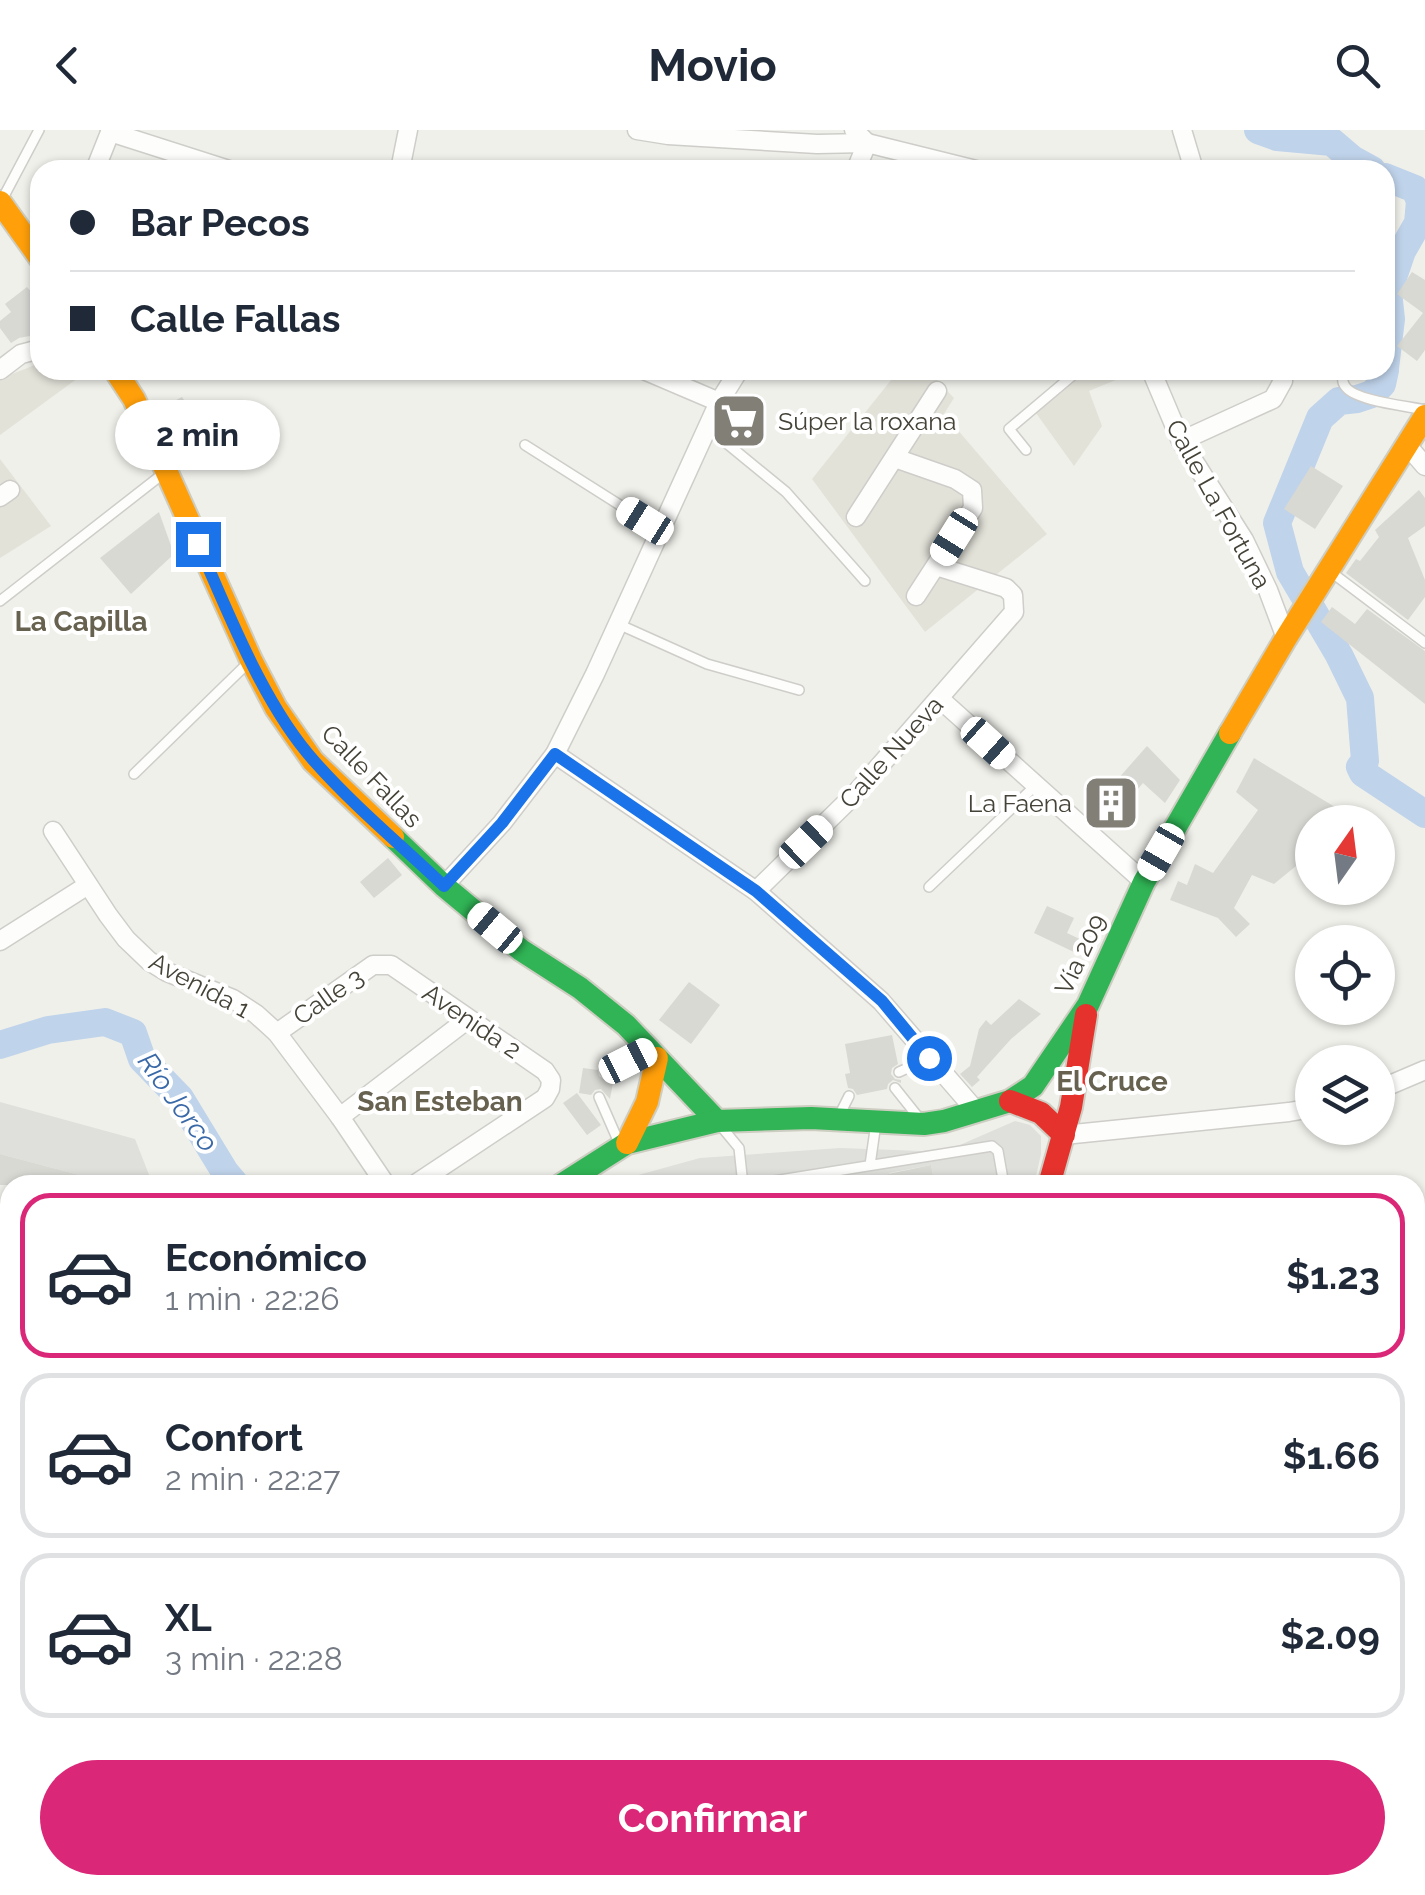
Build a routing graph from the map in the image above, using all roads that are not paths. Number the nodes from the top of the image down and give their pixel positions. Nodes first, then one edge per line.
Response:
1 (39, 130) edge
2 (408, 130) edge
3 (637, 130) edge
4 (1182, 130) edge
5 (111, 131) edge
6 (861, 136) edge
7 (99, 160) edge
8 (199, 160) edge
9 (402, 160) edge
10 (942, 160) edge
11 (1191, 160) edge
12 (0, 202) edge
13 (30, 244) edge
14 (30, 352) edge
15 (0, 370) edge
16 (122, 380) edge
17 (667, 380) edge
18 (733, 380) edge
19 (1067, 380) edge
20 (1155, 380) edge
21 (1283, 380) edge
22 (1343, 380) edge
23 (937, 391) dead end
24 (719, 402) junction
25 (1425, 413) edge
26 (708, 428) junction
27 (1181, 441) junction
28 (1406, 444) junction
29 (524, 445) dead end
30 (1026, 450) dead end
31 (894, 458) junction
32 (1425, 466) edge
33 (166, 472) junction
34 (856, 518) dead end
35 (662, 528) junction
36 (936, 566) junction
37 (1324, 577) junction
38 (865, 581) dead end
39 (916, 596) dead end
40 (0, 601) edge
41 (618, 624) junction
42 (1290, 632) junction
43 (1425, 644) edge
44 (251, 660) junction
45 (799, 690) dead end
46 (940, 699) junction
47 (555, 754) junction
48 (134, 774) dead end
49 (1035, 786) junction
50 (53, 832) dead end
51 (1144, 882) junction
52 (88, 885) junction
53 (444, 886) junction
54 (929, 887) dead end
55 (756, 891) junction
56 (0, 941) edge
57 (381, 964) joint
58 (1088, 1005) junction
59 (468, 1019) junction
60 (277, 1033) junction
61 (654, 1054) junction
62 (929, 1058) junction
63 (1425, 1070) edge
64 (606, 1072) dead end
65 (899, 1072) dead end
66 (1395, 1083) edge
67 (1033, 1086) junction
68 (894, 1088) dead end
69 (849, 1096) dead end
70 (599, 1097) dead end
71 (1010, 1101) junction
72 (1295, 1111) edge
73 (977, 1112) junction
74 (340, 1117) junction
75 (838, 1119) junction
76 (717, 1120) junction
77 (876, 1122) junction
78 (924, 1124) junction
79 (1064, 1136) junction
80 (624, 1145) junction
81 (870, 1165) junction
82 (379, 1175) edge
83 (429, 1175) edge
84 (577, 1175) edge
85 (744, 1175) edge
86 (808, 1175) edge
87 (1002, 1175) edge
88 (1052, 1175) edge

1 - 12 lane
2 - 9 street
3 - 6 street
4 - 11 street
5 - 7 street
5 - 8 street
6 - 10 street
12 - 13 main road
14 - 15 street
16 - 33 main road, Calle Fallas
17 - 24 street
18 - 24 street
19 - 30 lane
20 - 27 street, Calle La Fortuna
21 - 27 street
22 - 25 lane
23 - 31 street
24 - 26 street
25 - 28 main road, Vía 209
26 - 35 street
26 - 38 lane
27 - 42 street, Calle La Fortuna
28 - 32 street
28 - 37 main road, Vía 209
29 - 35 lane
31 - 34 street
31 - 36 street
33 - 40 lane
33 - 44 main road, Calle Fallas
35 - 41 street
36 - 39 street
36 - 46 street, Calle Nueva
37 - 42 main road, Vía 209
37 - 43 lane
41 - 45 lane
41 - 47 street
42 - 51 main road, Vía 209
44 - 48 lane
44 - 53 main road, Calle Fallas
46 - 49 street
46 - 55 street, Calle Nueva
47 - 53 street
47 - 55 street
49 - 51 street
49 - 54 lane
50 - 52 street, Avenida 1
51 - 58 main road, Vía 209
52 - 56 street
52 - 60 street, Avenida 1
53 - 61 main road, Calle Fallas
55 - 62 street
57 - 59 street, Avenida 2
57 - 60 street, Calle 3
58 - 67 main road, Vía 209
58 - 79 main road
59 - 74 street
59 - 83 street, Avenida 2
60 - 74 street, Avenida 1
61 - 64 lane
61 - 76 main road, Calle Fallas
61 - 80 main road
62 - 65 lane
62 - 73 street
63 - 66 street
67 - 71 main road, Vía 209
67 - 79 main road
68 - 78 lane
69 - 75 lane
70 - 80 lane
71 - 73 main road, Vía 209
71 - 79 main road
72 - 79 street
73 - 78 main road, Vía 209
74 - 82 street, Avenida 1
75 - 76 main road, Vía 209
75 - 77 main road, Vía 209
76 - 80 main road, Vía 209
76 - 85 lane
77 - 78 main road, Vía 209
77 - 81 lane
79 - 88 main road
80 - 84 main road, Vía 209
81 - 86 lane
81 - 87 lane

